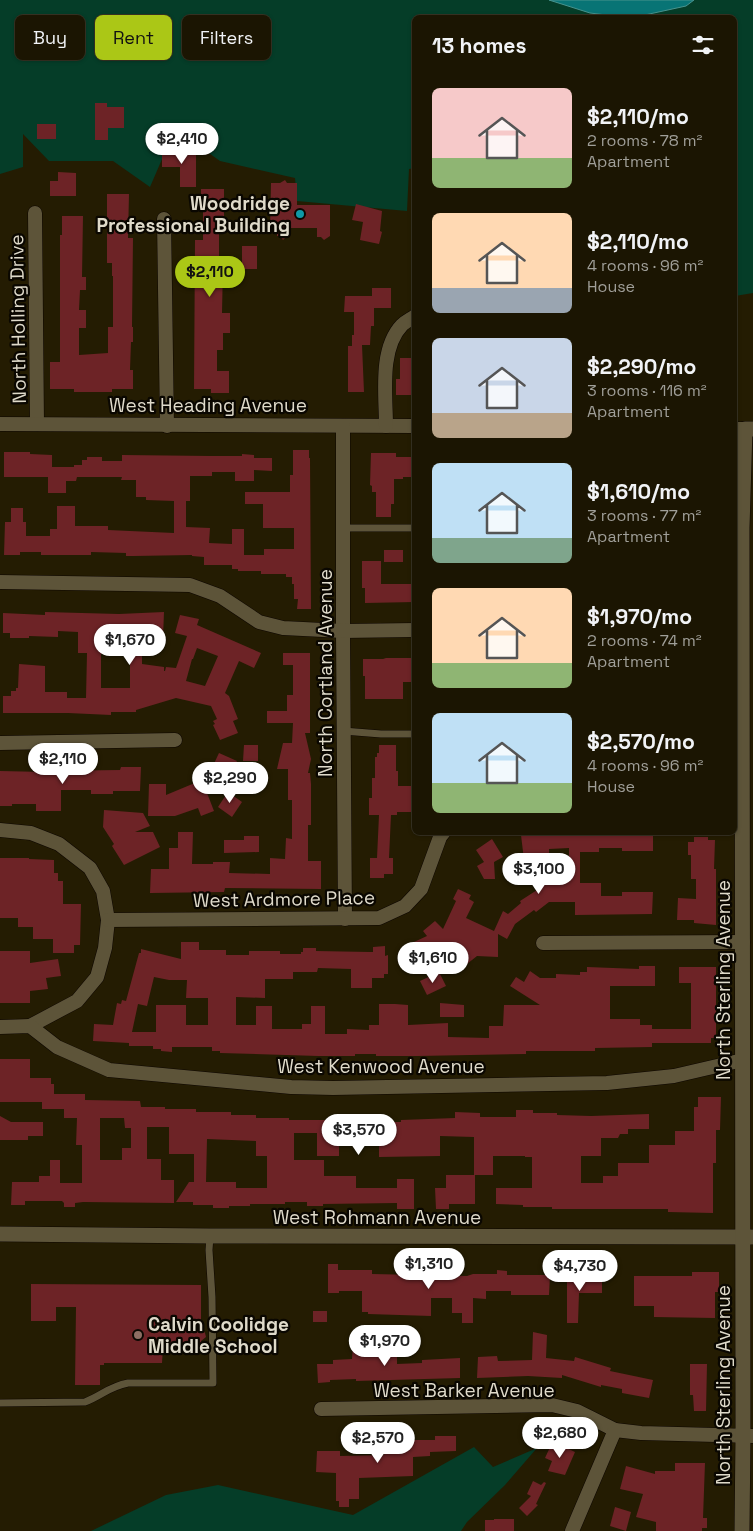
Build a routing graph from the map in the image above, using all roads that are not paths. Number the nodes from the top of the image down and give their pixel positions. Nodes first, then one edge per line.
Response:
1 (35, 213) dead end
2 (164, 220) dead end
3 (412, 318) edge
4 (0, 424) edge
5 (37, 424) junction
6 (167, 426) junction
7 (344, 426) junction
8 (386, 426) junction
9 (412, 426) edge
10 (744, 429) edge
11 (343, 528) junction
12 (412, 528) edge
13 (739, 528) edge
14 (0, 582) edge
15 (739, 629) edge
16 (343, 630) junction
17 (412, 630) edge
18 (343, 731) junction
19 (412, 734) edge
20 (739, 734) edge
21 (175, 740) dead end
22 (0, 742) edge
23 (739, 816) edge
24 (0, 830) edge
25 (442, 835) edge
26 (345, 919) junction
27 (108, 920) junction
28 (743, 942) junction
29 (543, 943) dead end
30 (30, 1026) junction
31 (0, 1027) edge
32 (743, 1060) junction
33 (0, 1234) edge
34 (210, 1236) junction
35 (748, 1237) edge
36 (0, 1403) edge
37 (320, 1409) dead end
38 (615, 1430) junction
39 (748, 1436) edge
40 (572, 1531) edge
41 (742, 1531) edge
42 (748, 1531) edge

1 - 5 street, North Holling Drive
2 - 6 street
3 - 8 street
4 - 5 street, West Heading Avenue
5 - 6 street, West Heading Avenue
6 - 7 street, West Heading Avenue
7 - 8 street, West Heading Avenue
7 - 11 street, North Cortland Avenue
8 - 9 street, West Heading Avenue
10 - 13 street, North Sterling Avenue
11 - 12 lane
11 - 16 street, North Cortland Avenue
13 - 15 street, North Sterling Avenue
14 - 16 street
15 - 20 street, North Sterling Avenue
16 - 17 street
16 - 18 street, North Cortland Avenue
18 - 19 lane
18 - 26 street, North Cortland Avenue
20 - 23 street, North Sterling Avenue
21 - 22 street
23 - 28 street, North Sterling Avenue
24 - 27 street
25 - 26 street, West Ardmore Place
26 - 27 street, West Ardmore Place
27 - 30 street
28 - 29 street
28 - 32 street, North Sterling Avenue
30 - 31 street
30 - 32 street, West Kenwood Avenue
32 - 35 street, North Sterling Avenue
33 - 34 street, West Rohmann Avenue
34 - 35 street, West Rohmann Avenue
34 - 36 lane
35 - 39 street, North Sterling Avenue
37 - 38 street, West Barker Avenue
38 - 39 street, West Barker Avenue
38 - 40 street
39 - 41 street, North Sterling Avenue
41 - 42 lane

